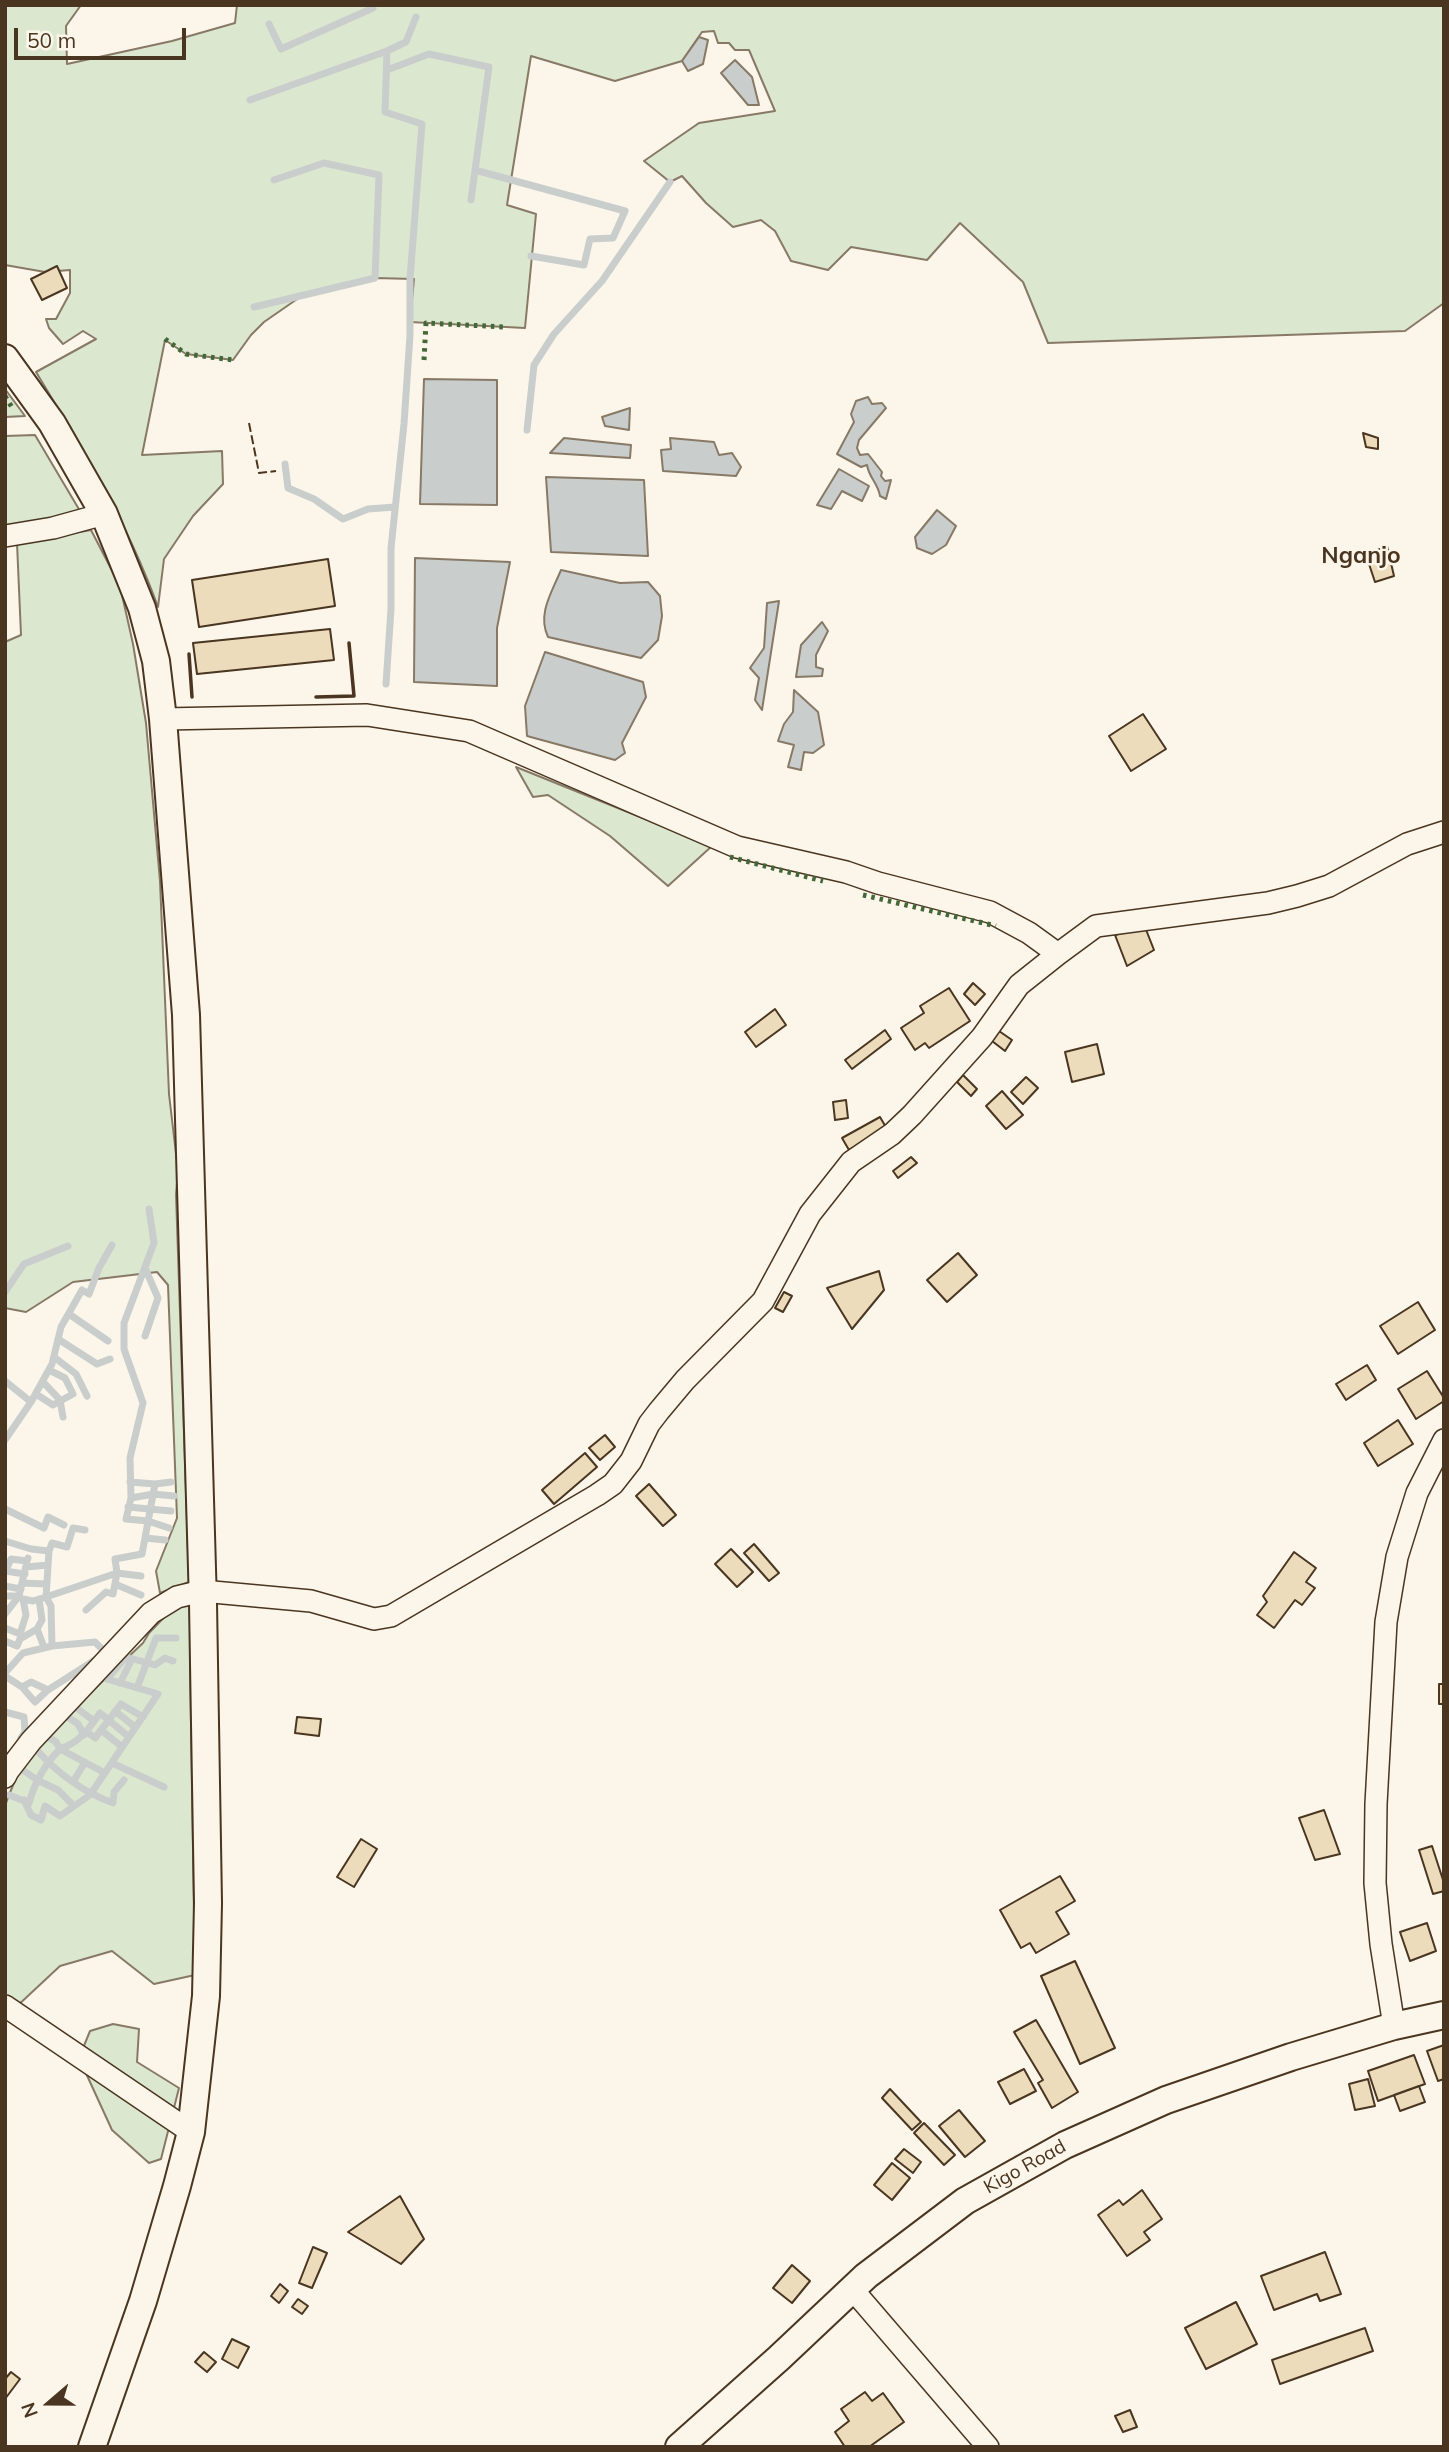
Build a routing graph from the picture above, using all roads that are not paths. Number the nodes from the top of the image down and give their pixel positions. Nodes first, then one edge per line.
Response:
1 (5, 358) edge
2 (104, 514) junction
3 (5, 536) edge
4 (163, 719) junction
5 (1444, 832) edge
6 (1058, 954) junction
7 (1444, 1440) edge
8 (202, 1591) junction
9 (5, 1777) edge
10 (5, 2006) edge
11 (1444, 2015) edge
12 (1394, 2026) junction
13 (191, 2132) junction
14 (853, 2290) junction
15 (92, 2447) edge
16 (679, 2447) edge
17 (988, 2447) edge

1 - 2 street
2 - 3 street
2 - 4 street
4 - 6 street
4 - 8 street
5 - 6 street
6 - 8 street
7 - 12 street
8 - 9 street
8 - 13 street
10 - 13 street
11 - 12 street, Kigo Road
12 - 14 street, Kigo Road
13 - 15 street
14 - 16 street, Kigo Road
14 - 17 street

